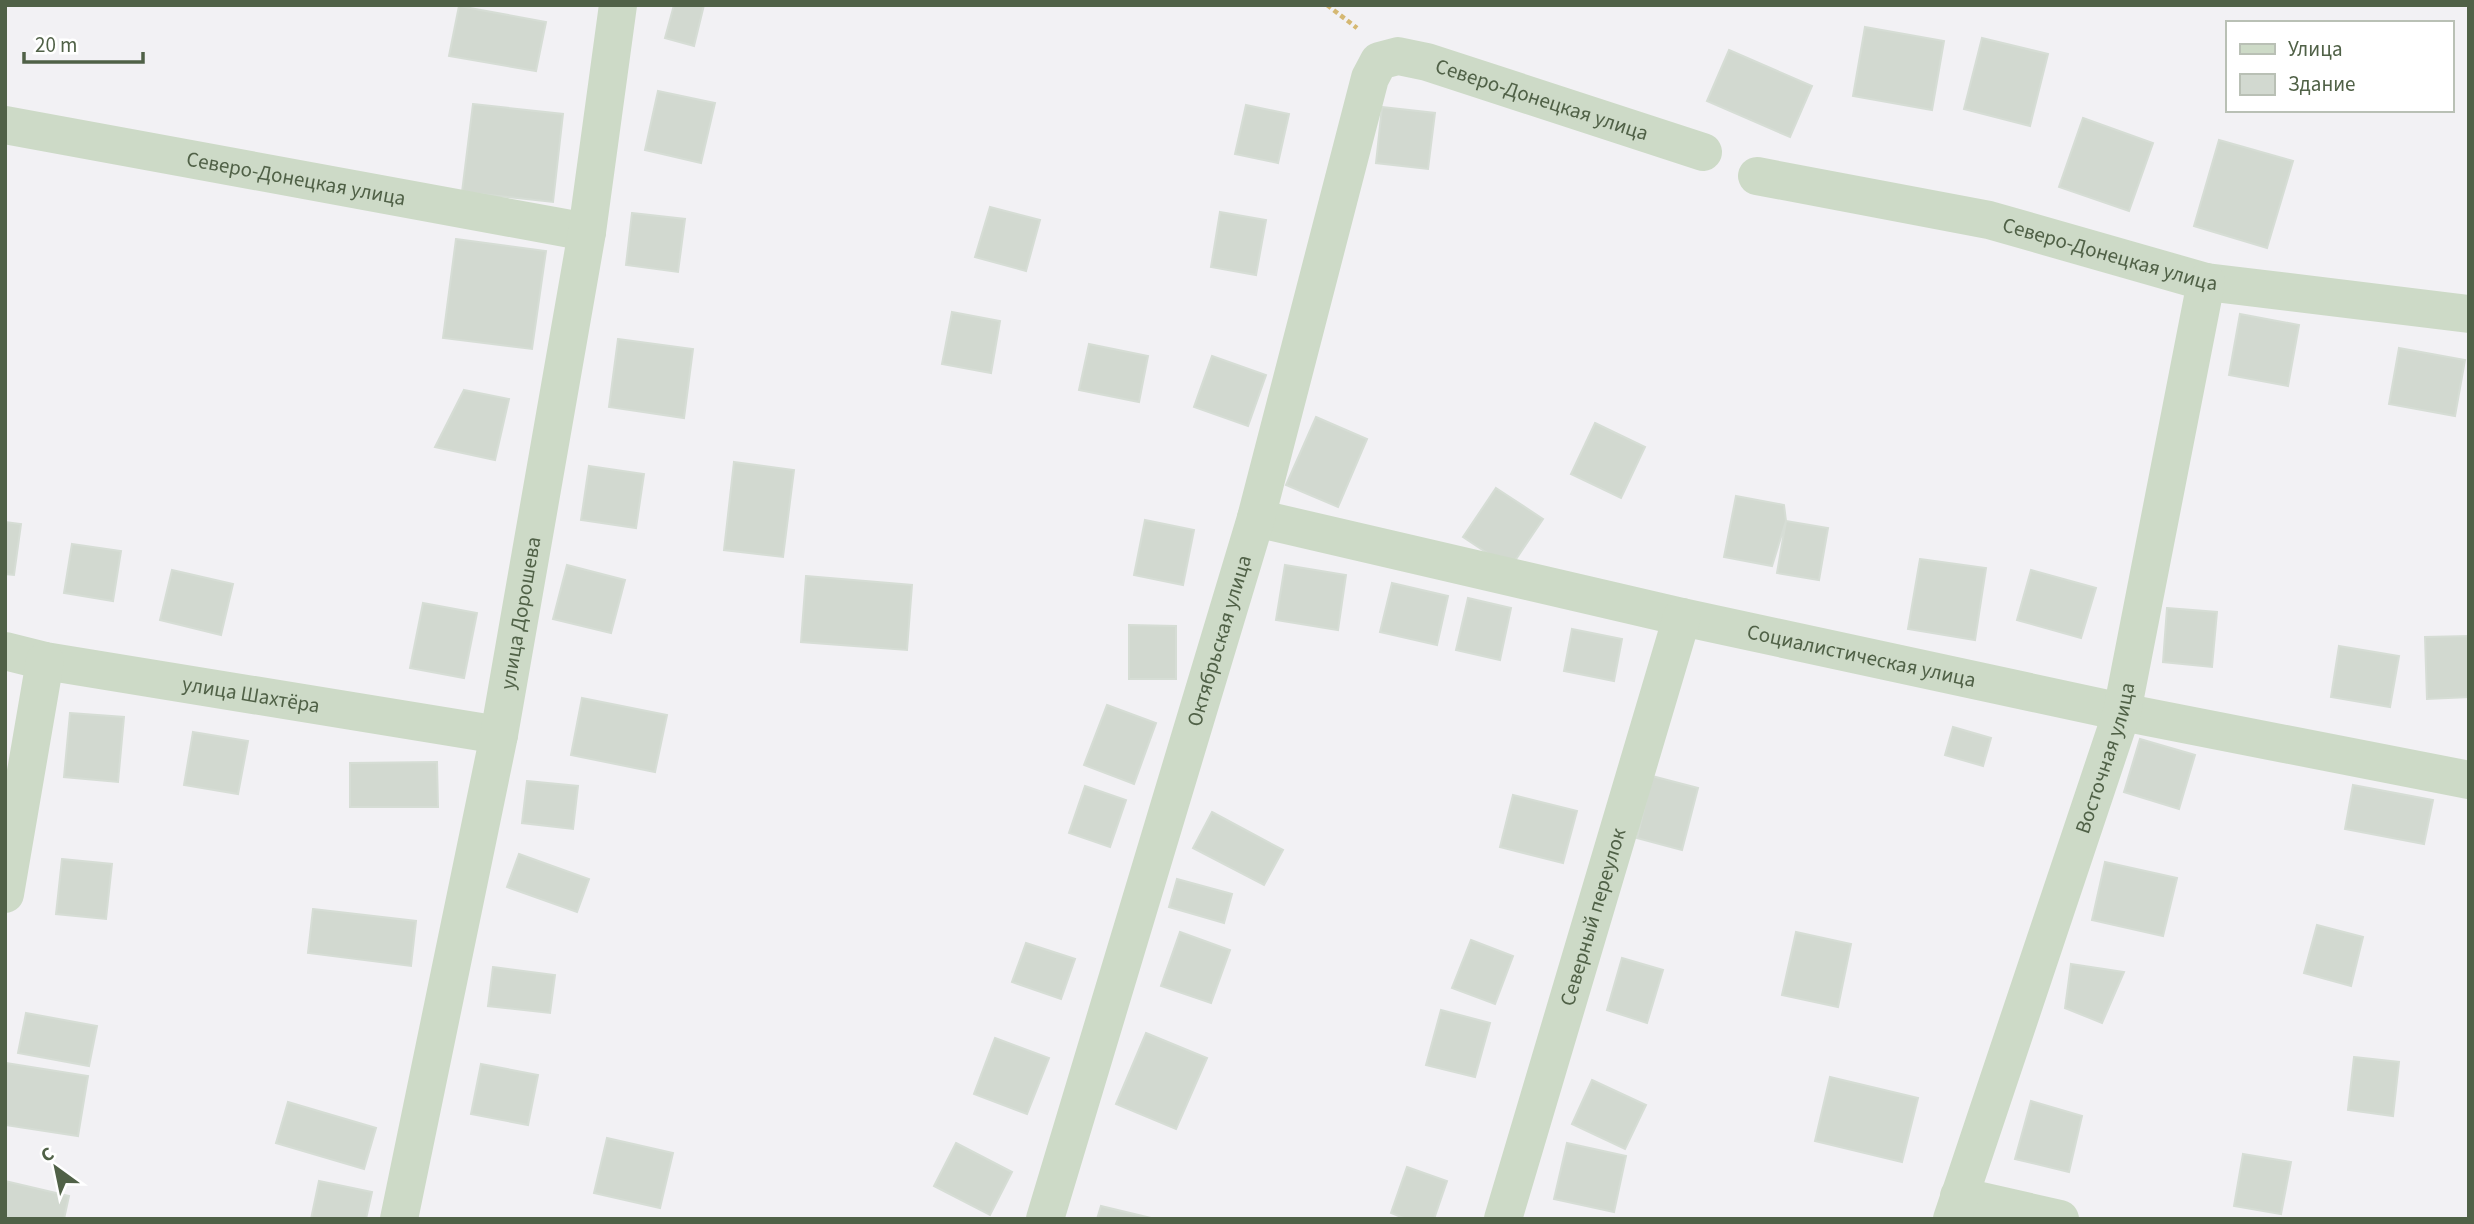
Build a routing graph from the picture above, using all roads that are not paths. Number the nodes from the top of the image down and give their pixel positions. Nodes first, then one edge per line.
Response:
1 (618, 5) edge
2 (1379, 61) joint
3 (5, 125) edge
4 (1703, 152) dead end
5 (1757, 176) dead end
6 (587, 233) junction
7 (2206, 282) junction
8 (2469, 314) edge
9 (1256, 518) junction
10 (1682, 617) junction
11 (5, 651) edge
12 (45, 661) junction
13 (2122, 712) junction
14 (499, 735) junction
15 (2469, 780) edge
16 (5, 894) edge
17 (1956, 1208) edge
18 (399, 1219) edge
19 (1045, 1219) edge
20 (1503, 1219) edge
21 (2060, 1219) edge

1 - 6 street, улица Дорошева
2 - 4 street, Северо-Донецкая улица
2 - 9 street, Октябрьская улица
3 - 6 street, Северо-Донецкая улица
5 - 7 street, Северо-Донецкая улица
6 - 14 street, улица Дорошева
7 - 8 street, Северо-Донецкая улица
7 - 13 street, Восточная улица
9 - 10 street, Социалистическая улица
9 - 19 street, Октябрьская улица
10 - 13 street, Социалистическая улица
10 - 20 street, Северный переулок
11 - 12 street, улица Шахтёра
12 - 14 street, улица Шахтёра
12 - 16 street
13 - 15 street, Социалистическая улица
13 - 17 street, Восточная улица
14 - 18 street, улица Дорошева
17 - 21 street

